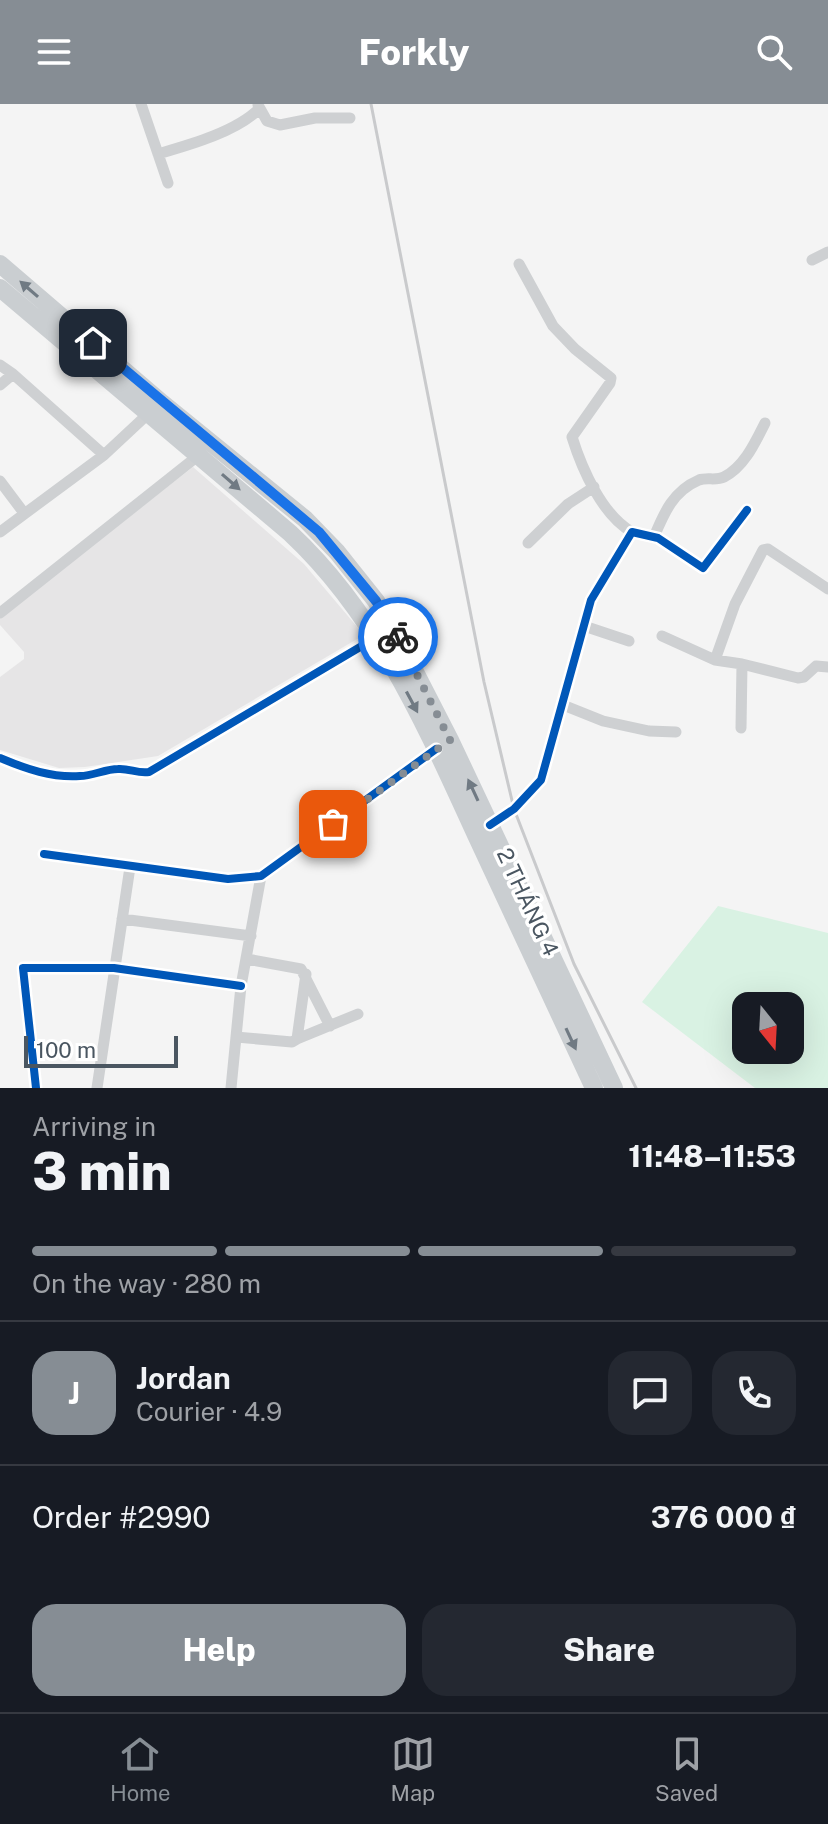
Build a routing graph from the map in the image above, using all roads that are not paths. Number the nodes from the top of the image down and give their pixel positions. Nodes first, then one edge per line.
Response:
1 (141, 104) edge
2 (259, 107) edge
3 (350, 118) dead end
4 (158, 154) junction
5 (168, 183) dead end
6 (828, 252) edge
7 (812, 260) dead end
8 (0, 264) edge
9 (519, 264) dead end
10 (0, 288) edge
11 (0, 365) edge
12 (13, 374) junction
13 (0, 385) edge
14 (149, 413) junction
15 (765, 423) dead end
16 (104, 455) junction
17 (199, 455) junction
18 (0, 481) edge
19 (594, 487) junction
20 (747, 510) dead end
21 (24, 513) junction
22 (305, 519) junction
23 (0, 532) edge
24 (632, 532) junction
25 (290, 533) junction
26 (654, 537) junction
27 (528, 543) dead end
28 (828, 589) edge
29 (0, 613) edge
30 (584, 626) junction
31 (385, 632) junction
32 (662, 636) dead end
33 (629, 641) dead end
34 (715, 660) junction
35 (742, 664) junction
36 (828, 667) edge
37 (563, 705) junction
38 (741, 728) dead end
39 (676, 732) dead end
40 (443, 744) junction
41 (0, 758) edge
42 (490, 825) junction
43 (44, 854) dead end
44 (130, 867) junction
45 (261, 876) junction
46 (122, 919) junction
47 (251, 936) junction
48 (247, 959) junction
49 (114, 968) junction
50 (306, 974) junction
51 (241, 986) junction
52 (563, 1002) junction
53 (358, 1014) dead end
54 (330, 1026) junction
55 (236, 1037) junction
56 (297, 1039) junction
57 (36, 1088) edge
58 (97, 1088) edge
59 (231, 1088) edge
60 (594, 1088) edge
61 (614, 1088) edge

1 - 4 street
2 - 3 street
2 - 4 street
4 - 5 street
6 - 7 street
22 -> 8 main road, 2 THÁNG 4
9 - 19 street
10 - 14 main road, 2 THÁNG 4
11 - 12 street
12 - 13 street
12 - 16 street
14 - 16 street
14 - 17 main road, 2 THÁNG 4
15 - 26 street
16 - 21 street
17 -> 25 main road, 2 THÁNG 4
17 - 29 street
18 - 21 street
19 - 24 street
19 - 27 street
20 - 26 street
21 - 23 street
22 - 25 main road
22 - 31 main road, 2 THÁNG 4
24 - 26 street
24 - 30 street
25 - 31 main road, 2 THÁNG 4
28 - 34 street
30 - 33 street
30 - 37 street
31 - 40 main road, 2 THÁNG 4
31 - 41 street
32 - 34 street
34 - 35 street
35 - 36 street
35 - 38 street
37 - 39 street
37 - 42 street
42 -> 40 main road, 2 THÁNG 4
40 - 45 street
40 - 52 main road, 2 THÁNG 4
42 - 52 main road, 2 THÁNG 4
43 - 44 street
44 - 45 street
44 - 46 street
45 - 47 street
46 - 47 street
46 - 49 street
47 - 48 street
48 - 50 street
48 - 51 street
49 - 51 street
49 - 57 street
49 - 58 street
50 - 54 street
50 - 56 street
51 - 55 street
52 -> 60 main road, 2 THÁNG 4
52 - 61 main road, 2 THÁNG 4
53 - 54 street
54 - 56 street
55 - 56 street
55 - 59 street

